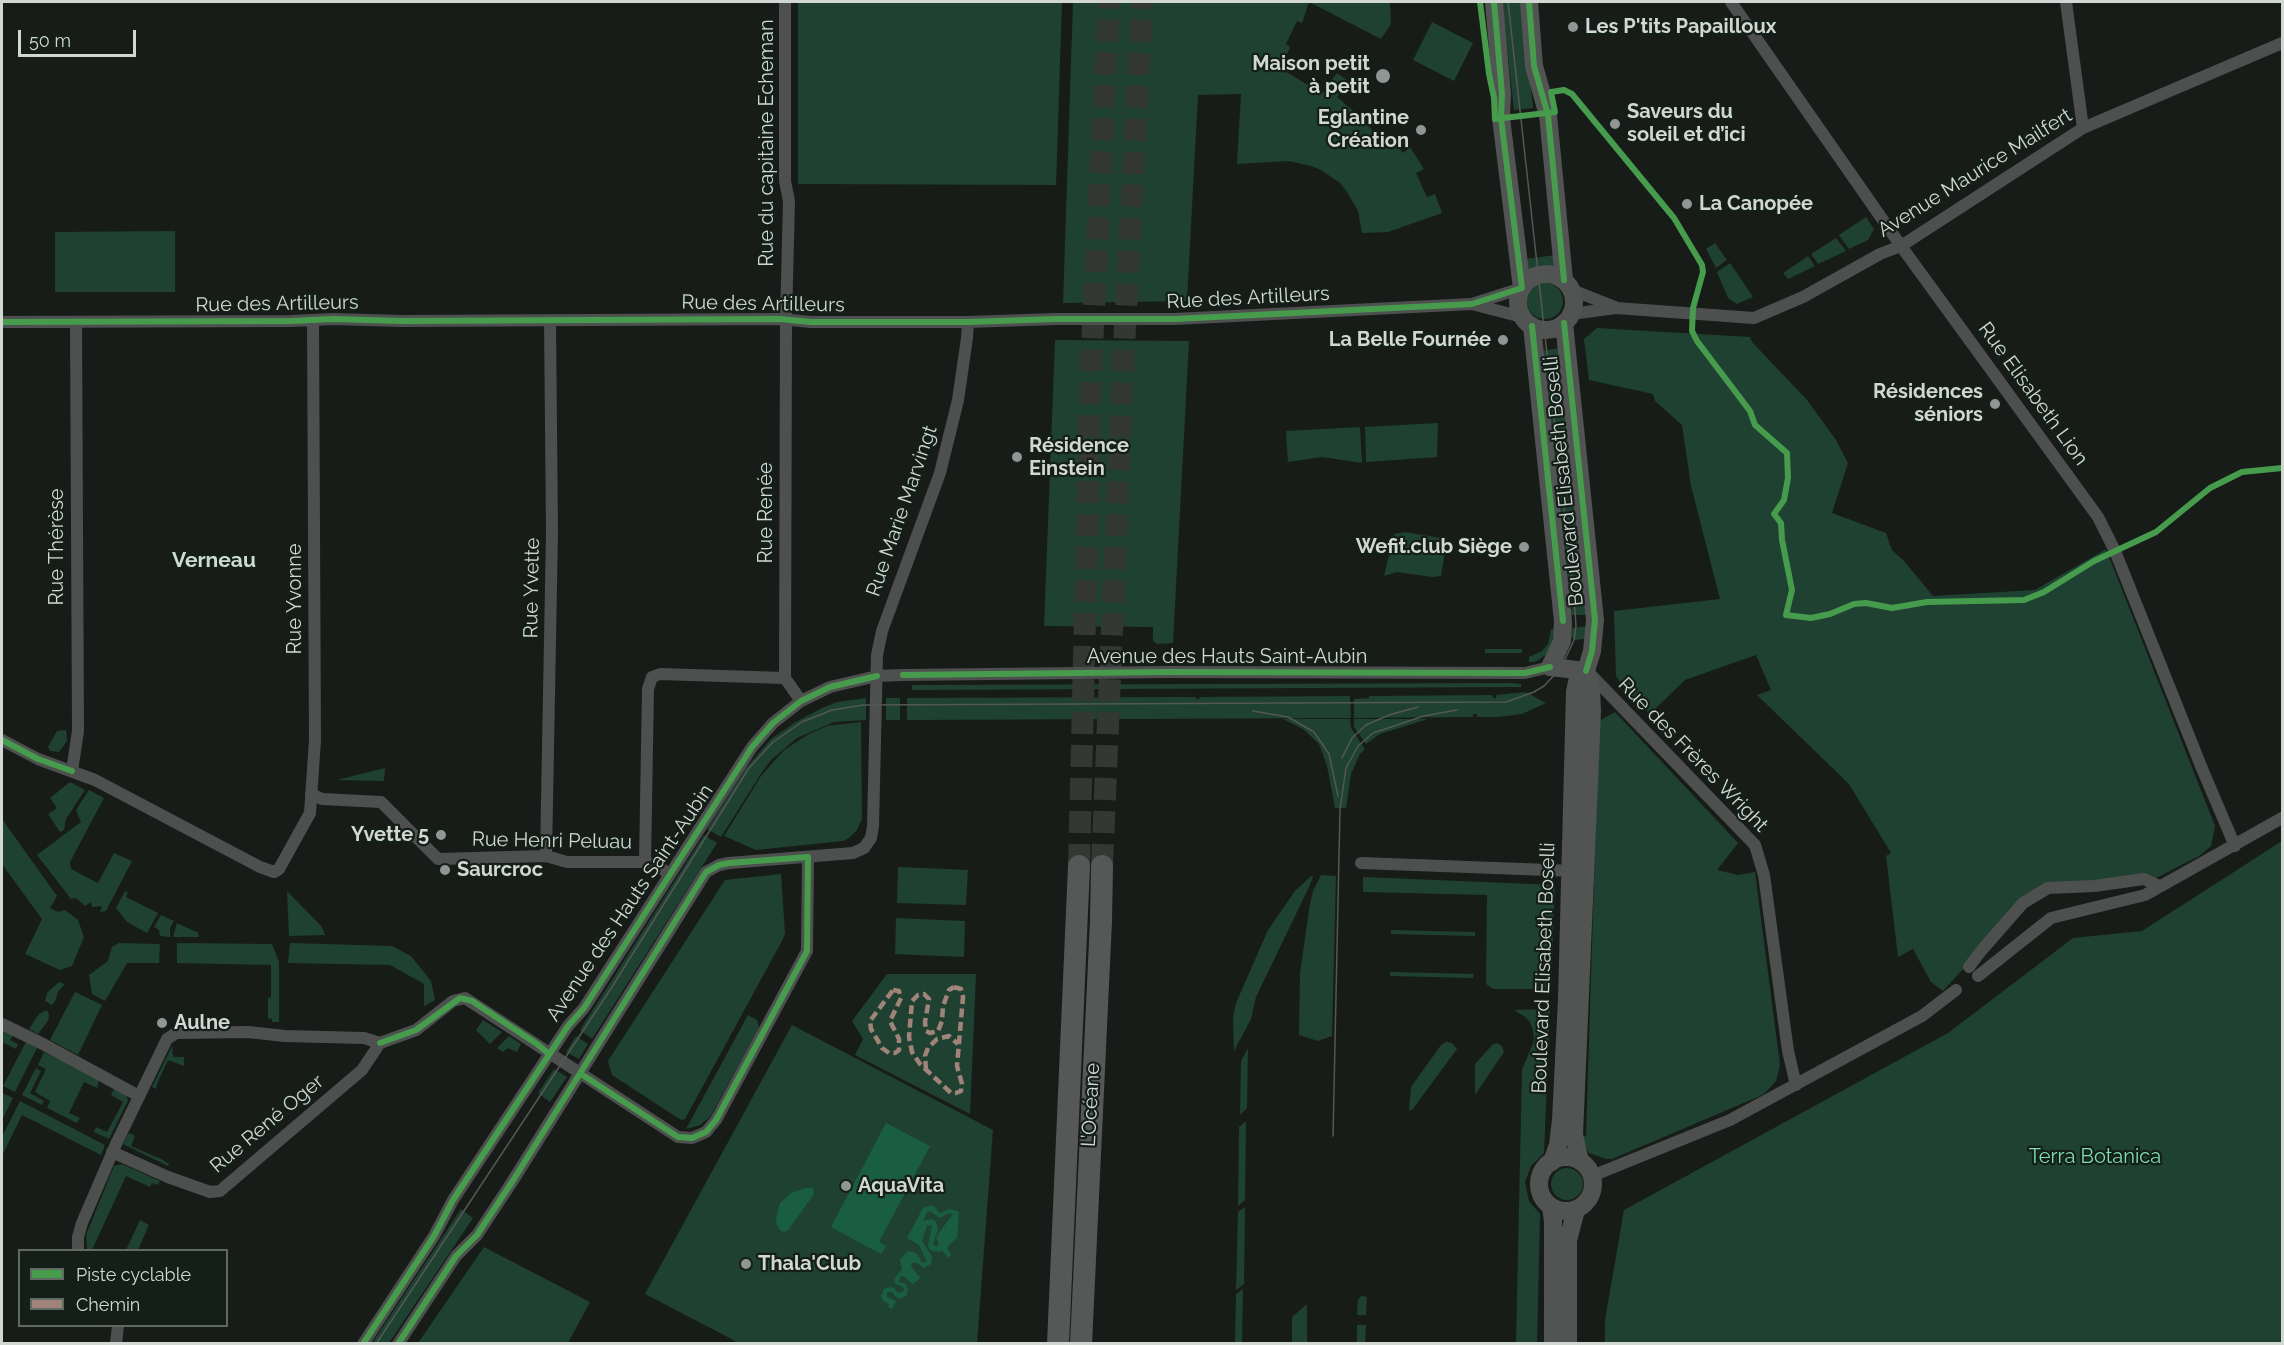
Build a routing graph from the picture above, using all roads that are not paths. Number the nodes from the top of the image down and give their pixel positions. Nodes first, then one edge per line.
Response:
1 (785, 2) edge
2 (1494, 2) edge
3 (1529, 2) edge
4 (1731, 2) edge
5 (2066, 2) edge
6 (2283, 43) edge
7 (2083, 128) junction
8 (1901, 246) junction
9 (1568, 285) junction
10 (1522, 288) junction
11 (1472, 304) junction
12 (1616, 308) junction
13 (1567, 319) junction
14 (550, 320) junction
15 (786, 320) junction
16 (313, 321) junction
17 (1527, 321) junction
18 (2, 322) edge
19 (76, 322) junction
20 (968, 322) junction
21 (1550, 667) junction
22 (1586, 671) junction
23 (877, 676) junction
24 (785, 678) junction
25 (801, 701) junction
26 (2, 740) edge
27 (72, 771) junction
28 (311, 794) junction
29 (2283, 818) edge
30 (2235, 846) junction
31 (546, 856) junction
32 (808, 857) junction
33 (645, 861) junction
34 (1361, 863) dead end
35 (1578, 871) junction
36 (669, 874) junction
37 (2159, 886) junction
38 (1956, 990) dead end
39 (2, 1024) edge
40 (380, 1043) junction
41 (549, 1054) junction
42 (581, 1074) junction
43 (1796, 1085) junction
44 (139, 1096) junction
45 (112, 1152) junction
46 (1580, 1161) junction
47 (1552, 1162) junction
48 (1592, 1176) junction
49 (1551, 1207) junction
50 (1576, 1210) junction
51 (78, 1249) edge
52 (118, 1327) edge
53 (1083, 1339) edge
54 (116, 1344) edge
55 (363, 1344) edge
56 (398, 1344) edge
57 (1058, 1344) edge
58 (1553, 1344) edge
59 (1568, 1344) edge

1 - 15 street, Rue du capitaine Echeman
2 - 10 street
3 - 9 street
4 - 8 street, Rue Elisabeth Lion
5 - 7 street
6 - 7 street, Avenue Maurice Mailfert
7 - 8 street, Avenue Maurice Mailfert
8 - 12 street, Avenue Maurice Mailfert
8 - 30 street, Rue Elisabeth Lion
9 - 10 street
9 - 12 street, Avenue Maurice Mailfert
9 - 13 street
10 - 11 street, Rue des Artilleurs
10 - 17 street
11 - 17 street, Rue des Artilleurs
11 - 20 street, Rue des Artilleurs
12 - 13 street, Avenue Maurice Mailfert
13 - 17 street
13 - 22 street, Boulevard Elisabeth Boselli
14 - 15 street, Rue des Artilleurs
14 - 16 street, Rue des Artilleurs
14 - 31 street, Rue Yvette
15 - 20 street, Rue des Artilleurs
15 - 24 street, Rue Renée
16 - 19 street, Rue des Artilleurs
16 - 28 street, Rue Yvonne
17 - 21 street, Boulevard Elisabeth Boselli
18 - 19 street, Rue des Artilleurs
19 - 27 street, Rue Thérèse
20 - 23 street, Rue Marie Marvingt
21 - 22 street
21 - 23 street, Avenue des Hauts Saint-Aubin
22 - 35 street, Boulevard Elisabeth Boselli
22 - 43 street, Rue des Frères Wright
23 - 25 street, Avenue des Hauts Saint-Aubin
23 - 32 street, Rue Marie Marvingt
24 - 25 street
24 - 33 street
25 - 36 street, Avenue des Hauts Saint-Aubin
26 - 27 street
27 - 28 street, Rue Yvonne
28 - 31 street, Rue Henri Peluau
29 - 30 street
30 - 37 street
31 - 33 street, Rue Henri Peluau
32 - 42 street
32 - 42 street
33 - 36 street, Rue Henri Peluau
34 - 35 street
35 - 46 street, Boulevard Elisabeth Boselli
35 - 47 street, Boulevard Elisabeth Boselli
36 - 41 street, Avenue des Hauts Saint-Aubin
37 - 37 street
38 - 43 street
39 - 44 street
40 - 41 street
40 - 44 street
40 - 45 street, Rue René Oger
41 - 42 street
41 - 55 street, Avenue des Hauts Saint-Aubin
42 - 56 street
43 - 48 street
44 - 45 street
45 - 51 street
46 - 47 street
46 - 48 street
47 - 49 street
48 - 50 street
49 - 50 street
49 - 58 street
50 - 59 street
52 - 54 street
53 - 57 highway, L’Océane

